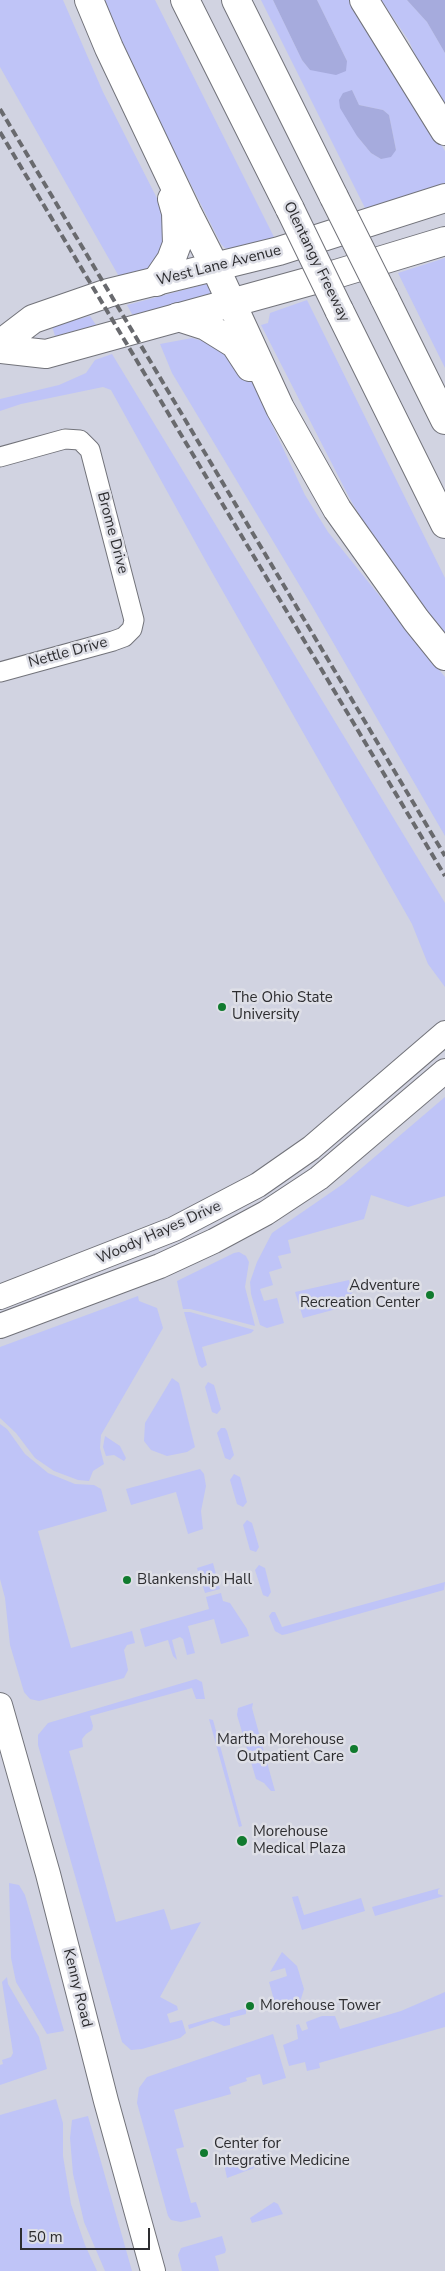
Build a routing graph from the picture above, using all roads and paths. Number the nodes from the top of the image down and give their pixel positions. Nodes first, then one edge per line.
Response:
1 (89, 0) edge
2 (185, 0) edge
3 (236, 0) edge
4 (364, 0) edge
5 (436, 111) edge
6 (445, 131) edge
7 (159, 154) junction
8 (445, 198) edge
9 (445, 241) edge
10 (215, 267) junction
11 (156, 282) junction
12 (232, 303) junction
13 (178, 317) junction
14 (0, 344) edge
15 (0, 350) edge
16 (280, 408) junction
17 (445, 420) edge
18 (0, 457) edge
19 (445, 524) edge
20 (132, 629) joint
21 (445, 656) edge
22 (0, 672) edge
23 (445, 1033) edge
24 (445, 1071) edge
25 (0, 1297) edge
26 (0, 1326) edge
27 (0, 1705) edge
28 (153, 2271) edge

1 - 7 main road
2 - 19 main road, Olentangy Freeway, bridge
3 - 17 main road, bridge
4 - 5 main road
5 - 6 main road
7 - 10 main road
7 - 11 main road
8 - 10 main road, West Lane Avenue
9 - 12 main road
10 - 11 main road, West Lane Avenue
10 - 12 main road
11 - 14 main road, West Lane Avenue
12 - 13 main road
12 - 16 main road
13 - 15 main road
13 - 16 main road
16 - 21 main road
18 - 20 street, Brome Drive
20 - 22 street, Nettle Drive
23 - 25 street, Woody Hayes Drive
24 - 26 street, Woody Hayes Drive
27 - 28 street, Kenny Road

